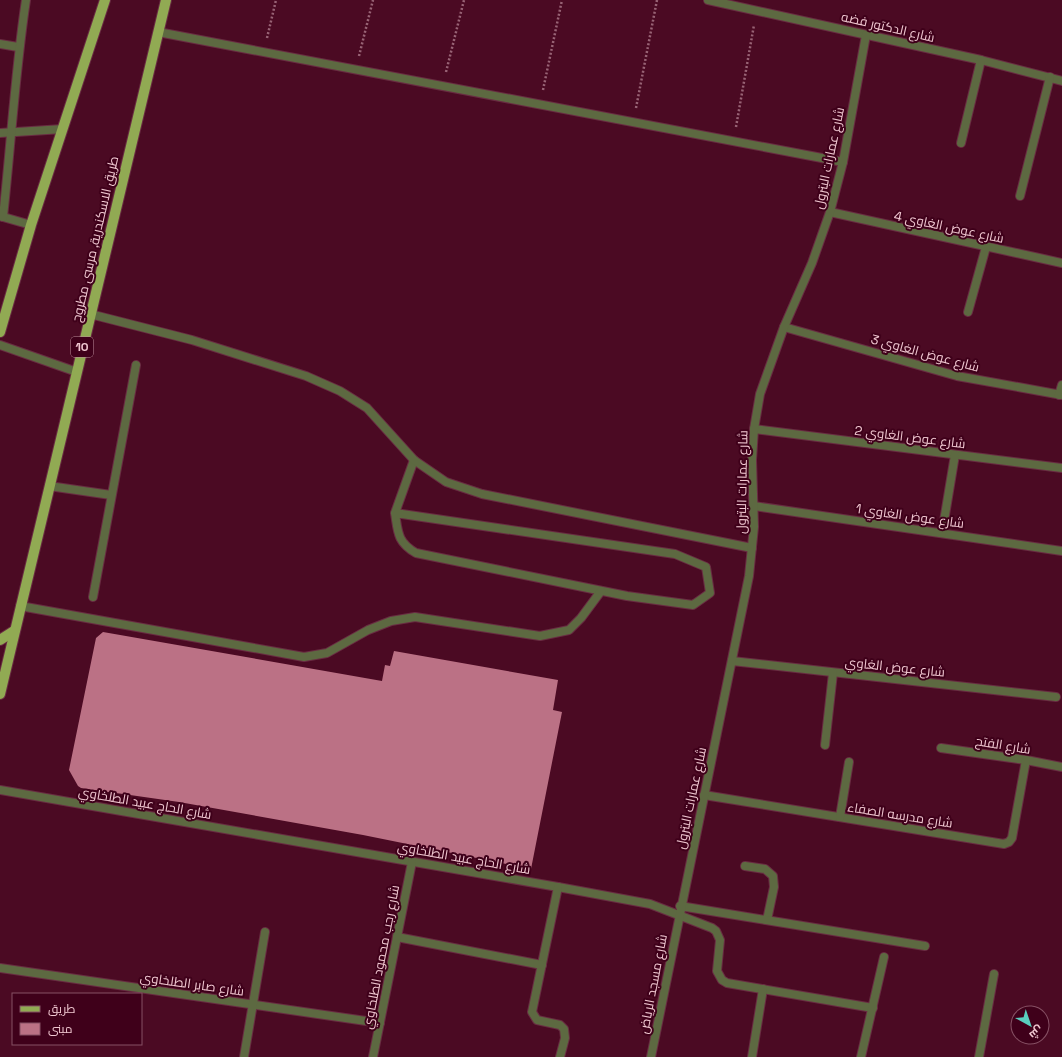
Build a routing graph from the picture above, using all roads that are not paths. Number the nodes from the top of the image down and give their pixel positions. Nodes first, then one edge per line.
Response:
1 (26, 0) edge
2 (105, 0) edge
3 (166, 0) edge
4 (708, 0) edge
5 (158, 32) junction
6 (866, 35) junction
7 (0, 44) edge
8 (18, 48) junction
9 (981, 60) junction
10 (1050, 77) junction
11 (1062, 81) edge
12 (62, 129) junction
13 (0, 133) edge
14 (12, 133) junction
15 (961, 143) dead end
16 (843, 162) junction
17 (1020, 196) dead end
18 (830, 212) junction
19 (2, 217) edge
20 (31, 225) junction
21 (986, 248) junction
22 (1062, 263) edge
23 (968, 312) dead end
24 (90, 314) junction
25 (784, 327) junction
26 (0, 332) edge
27 (0, 345) edge
28 (136, 365) dead end
29 (76, 372) junction
30 (1062, 385) edge
31 (1061, 395) edge
32 (754, 429) junction
33 (955, 455) junction
34 (414, 460) junction
35 (1062, 468) edge
36 (49, 486) junction
37 (112, 495) junction
38 (754, 506) junction
39 (395, 513) junction
40 (942, 533) junction
41 (752, 548) junction
42 (1062, 551) edge
43 (600, 591) junction
44 (92, 597) dead end
45 (20, 606) junction
46 (14, 631) junction
47 (0, 640) edge
48 (732, 661) junction
49 (833, 672) junction
50 (0, 694) edge
51 (1056, 697) dead end
52 (825, 745) dead end
53 (941, 748) dead end
54 (1026, 760) junction
55 (849, 762) dead end
56 (1062, 767) edge
57 (0, 790) edge
58 (704, 795) junction
59 (840, 817) junction
60 (412, 862) junction
61 (746, 866) dead end
62 (558, 886) junction
63 (680, 906) junction
64 (679, 915) junction
65 (767, 920) junction
66 (265, 932) dead end
67 (397, 937) junction
68 (925, 946) dead end
69 (884, 957) dead end
70 (542, 966) junction
71 (0, 968) edge
72 (994, 974) dead end
73 (763, 989) junction
74 (254, 1005) junction
75 (872, 1008) junction
76 (380, 1023) junction
77 (244, 1057) edge
78 (373, 1057) edge
79 (560, 1057) edge
80 (651, 1057) edge
81 (752, 1057) edge
82 (861, 1057) edge
83 (978, 1057) edge

1 - 8 street
2 - 12 main road
3 - 5 main road, طريق الاسكندرية, مرسى مطروح / 10
4 - 6 street, شارع الدكتور فضه
5 - 16 street
5 - 24 main road, طريق الاسكندرية, مرسى مطروح / 10
6 - 9 street, شارع الدكتور فضه
6 - 16 street, شارع عمارات البترول
7 - 8 street
8 - 14 street
9 - 10 street, شارع الدكتور فضه
9 - 15 street
10 - 11 street, شارع الدكتور فضه
10 - 17 street
12 - 14 street
12 - 20 main road
13 - 14 street
14 - 19 street
16 - 18 street, شارع عمارات البترول
18 - 21 street, شارع عوض الغاوي 4
18 - 25 street, شارع عمارات البترول
19 - 20 street
20 - 26 main road
21 - 22 street, شارع عوض الغاوي 4
21 - 23 street
24 - 29 main road, طريق الاسكندرية, مرسى مطروح / 10
24 - 34 street
25 - 31 street, شارع عوض الغاوي 3
25 - 32 street, شارع عمارات البترول
27 - 29 street
28 - 37 street
29 - 36 main road, طريق الاسكندرية, مرسى مطروح / 10
30 - 31 street
32 - 33 street, شارع عوض الغاوي 2
32 - 38 street, شارع عمارات البترول
33 - 35 street, شارع عوض الغاوي 2
33 - 40 street
34 - 39 street
34 - 41 street
36 - 37 street
36 - 45 main road, طريق الاسكندرية, مرسى مطروح / 10
37 - 44 street
38 - 40 street, شارع عوض الغاوي 1
38 - 41 street, شارع عمارات البترول
39 - 43 street
39 - 43 street
40 - 42 street, شارع عوض الغاوي 1
41 - 48 street, شارع عمارات البترول
43 - 45 street
45 - 46 main road, طريق الاسكندرية, مرسى مطروح / 10
46 - 47 main road
46 - 50 main road, طريق الاسكندرية, مرسى مطروح / 10
48 - 49 street, شارع عوض الغاوي
48 - 58 street, شارع عمارات البترول
49 - 51 street, شارع عوض الغاوي
49 - 52 street
53 - 54 street, شارع الفتح
54 - 56 street, شارع الفتح
54 - 59 street, شارع مدرسه الصفاء
55 - 59 street
57 - 60 street, شارع الحاج عبيد الطلخاوي
58 - 59 street, شارع مدرسه الصفاء
58 - 63 street, شارع عمارات البترول
60 - 62 street, شارع الحاج عبيد الطلخاوي
60 - 67 street, شارع رجب محمود الطلخاوي
61 - 65 street
62 - 64 street, شارع الحاج عبيد الطلخاوي
62 - 70 street
63 - 64 street, شارع عمارات البترول
63 - 65 street
64 - 73 street, شارع الحاج عبيد الطلخاوي
64 - 80 street, شارع مسجد الرياض
65 - 68 street
66 - 74 street
67 - 70 street
67 - 76 street, شارع رجب محمود الطلخاوي
69 - 75 street
70 - 79 street
71 - 74 street, شارع صابر الطلخاوي
72 - 83 street
73 - 75 street, شارع الحاج عبيد الطلخاوي
73 - 81 street
74 - 76 street, شارع صابر الطلخاوي
74 - 77 street
75 - 82 street
76 - 78 street, شارع رجب محمود الطلخاوي

